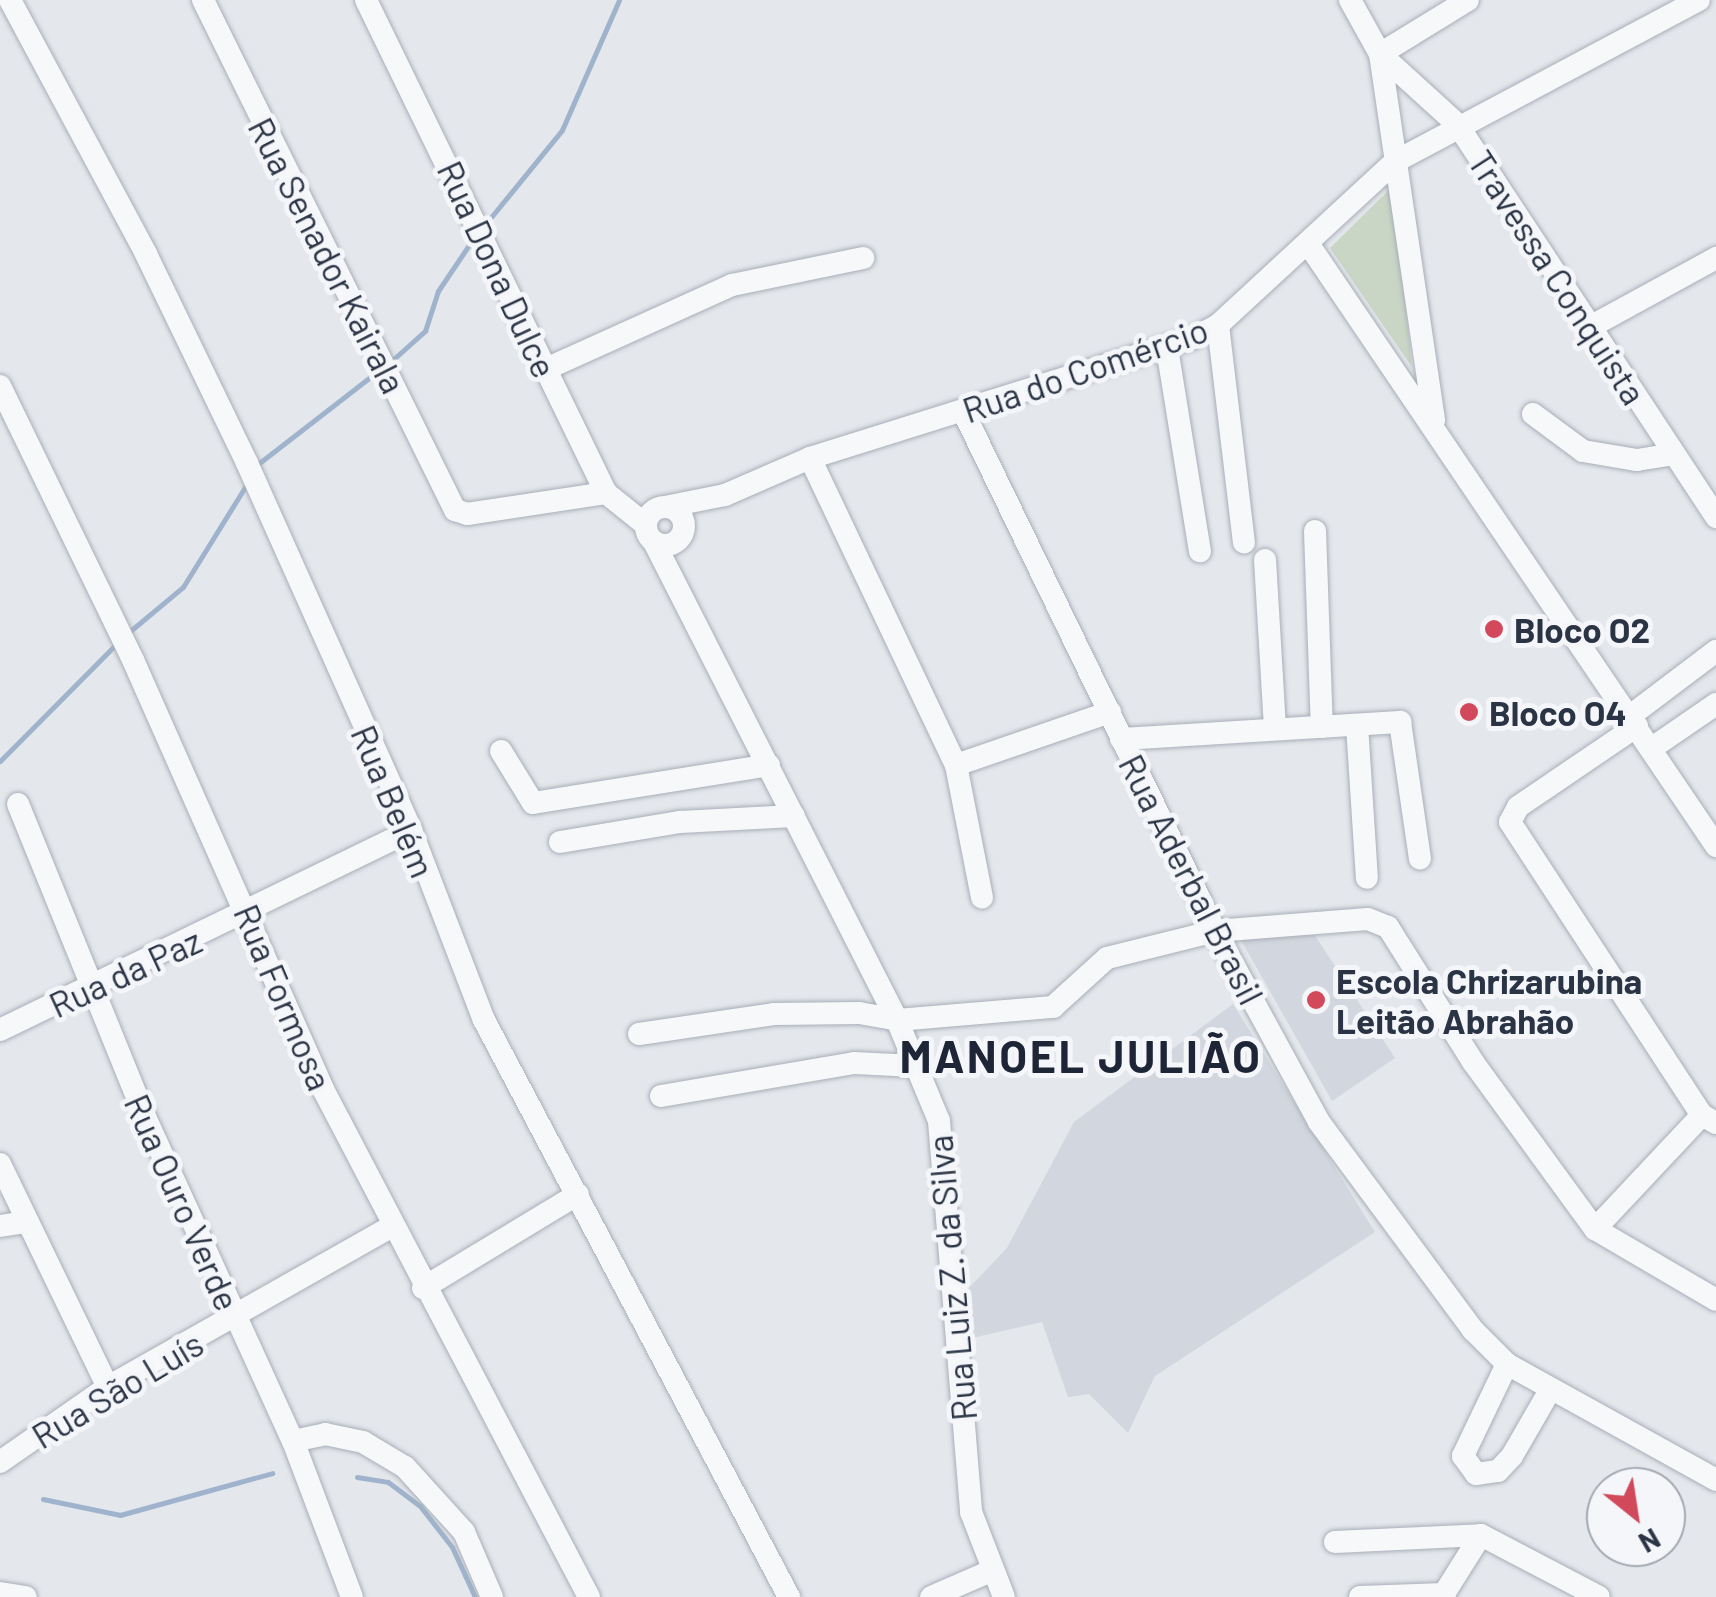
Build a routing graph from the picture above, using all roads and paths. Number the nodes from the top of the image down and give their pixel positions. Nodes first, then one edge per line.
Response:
1 (10, 0) edge
2 (202, 0) edge
3 (366, 0) edge
4 (1350, 0) edge
5 (1468, 0) edge
6 (1699, 0) edge
7 (1380, 54) junction
8 (1457, 124) junction
9 (1396, 161) junction
10 (1309, 245) junction
11 (863, 258) dead end
12 (1716, 258) edge
13 (1218, 325) junction
14 (1590, 327) junction
15 (1167, 348) junction
16 (546, 368) junction
17 (0, 386) edge
18 (963, 411) junction
19 (1533, 414) dead end
20 (1435, 429) junction
21 (1674, 454) junction
22 (810, 458) junction
23 (606, 493) junction
24 (724, 495) junction
25 (665, 507) junction
26 (1715, 515) edge
27 (1315, 530) dead end
28 (682, 531) junction
29 (650, 534) junction
30 (1244, 542) dead end
31 (1200, 552) dead end
32 (1265, 560) dead end
33 (682, 591) junction
34 (1716, 651) edge
35 (1716, 704) edge
36 (1110, 712) junction
37 (1633, 721) junction
38 (1357, 724) junction
39 (1275, 727) junction
40 (1322, 727) junction
41 (1121, 739) junction
42 (1652, 748) junction
43 (501, 752) dead end
44 (769, 765) junction
45 (956, 765) junction
46 (18, 804) dead end
47 (794, 816) junction
48 (410, 830) junction
49 (560, 842) dead end
50 (1716, 846) edge
51 (1420, 859) dead end
52 (1367, 878) dead end
53 (982, 897) dead end
54 (250, 914) junction
55 (1216, 931) junction
56 (92, 988) junction
57 (897, 1020) junction
58 (0, 1030) edge
59 (639, 1034) dead end
60 (916, 1066) junction
61 (661, 1096) dead end
62 (1709, 1119) edge
63 (0, 1164) edge
64 (578, 1194) junction
65 (25, 1222) junction
66 (0, 1226) edge
67 (391, 1226) junction
68 (1594, 1229) junction
69 (423, 1288) junction
70 (1716, 1300) edge
71 (234, 1320) junction
72 (1507, 1364) junction
73 (108, 1387) junction
74 (1550, 1392) junction
75 (293, 1440) junction
76 (0, 1462) edge
77 (1716, 1480) edge
78 (1482, 1535) junction
79 (1335, 1542) dead end
80 (991, 1571) junction
81 (0, 1593) edge
82 (1443, 1595) edge
83 (26, 1597) edge
84 (352, 1597) edge
85 (492, 1597) edge
86 (589, 1597) edge
87 (788, 1597) edge
88 (931, 1597) edge
89 (1004, 1597) edge
90 (1360, 1597) edge
91 (1599, 1597) edge

1 - 48 street, Rua Belém
2 - 23 street, Rua Senador Kairala
3 - 16 street, Rua Dona Dulce
4 - 7 street
5 - 7 street
6 - 8 street, Rua do Comércio
7 - 8 street, Travessa Conquista
7 - 9 street
8 - 9 street, Rua do Comércio
8 - 14 street, Travessa Conquista
9 - 10 street, Rua do Comércio
9 - 20 street
10 - 13 street, Rua do Comércio
10 - 20 street
11 - 16 street
12 - 14 street
13 - 15 street, Rua do Comércio
13 - 30 street
14 - 21 street, Travessa Conquista
15 - 18 street, Rua do Comércio
15 - 31 street
16 - 23 street, Rua Dona Dulce
17 - 54 street, Rua Formosa
18 - 22 street, Rua do Comércio
18 - 36 street, Rua Aderbal Brasil
19 - 21 street
20 - 37 street
21 - 26 street, Travessa Conquista
22 - 24 street, Rua do Comércio
22 - 45 street
23 - 29 street, Rua Dona Dulce
24 - 25 street, Rua do Comércio
24 - 28 street, Rua do Comércio
25 - 28 street
25 - 29 street
27 - 40 street
28 - 29 street
28 - 33 street, Rua Luiz Z. da Silva
29 - 33 street, Rua Luiz Z. da Silva
32 - 39 street
33 - 44 street, Rua Luiz Z. da Silva
34 - 37 street
35 - 42 street
36 - 41 street, Rua Aderbal Brasil
36 - 45 street
37 - 42 street
37 - 62 street
38 - 40 street
38 - 51 street
38 - 52 street
39 - 40 street
39 - 41 street
41 - 55 street, Rua Aderbal Brasil
42 - 50 street
43 - 44 street
44 - 47 street, Rua Luiz Z. da Silva
45 - 53 street
46 - 56 street, Rua Ouro Verde
47 - 49 street
47 - 57 street, Rua Luiz Z. da Silva
48 - 54 street, Rua da Paz
48 - 64 street, Rua Belém
54 - 56 street, Rua da Paz
54 - 67 street, Rua Formosa
55 - 57 street
55 - 68 street
55 - 72 street, Rua Aderbal Brasil
56 - 58 street, Rua da Paz
56 - 71 street, Rua Ouro Verde
57 - 59 street
57 - 60 street, Rua Luiz Z. da Silva
60 - 61 street
60 - 80 street, Rua Luiz Z. da Silva
62 - 68 street
63 - 65 street
64 - 69 street
64 - 87 street, Rua Belém
65 - 66 street
65 - 73 street
67 - 69 street, Rua Formosa
67 - 71 street, Rua São Luís
68 - 70 street
69 - 86 street, Rua Formosa
71 - 73 street, Rua São Luís
71 - 75 street, Rua Ouro Verde
72 - 74 street, Rua Aderbal Brasil
72 - 74 street
73 - 76 street, Rua São Luís
74 - 77 street, Rua Aderbal Brasil
75 - 84 street, Rua Ouro Verde
75 - 85 street
78 - 79 street
78 - 82 street
78 - 91 street
80 - 88 street
80 - 89 street, Rua Luiz Z. da Silva
81 - 83 street
82 - 90 street

